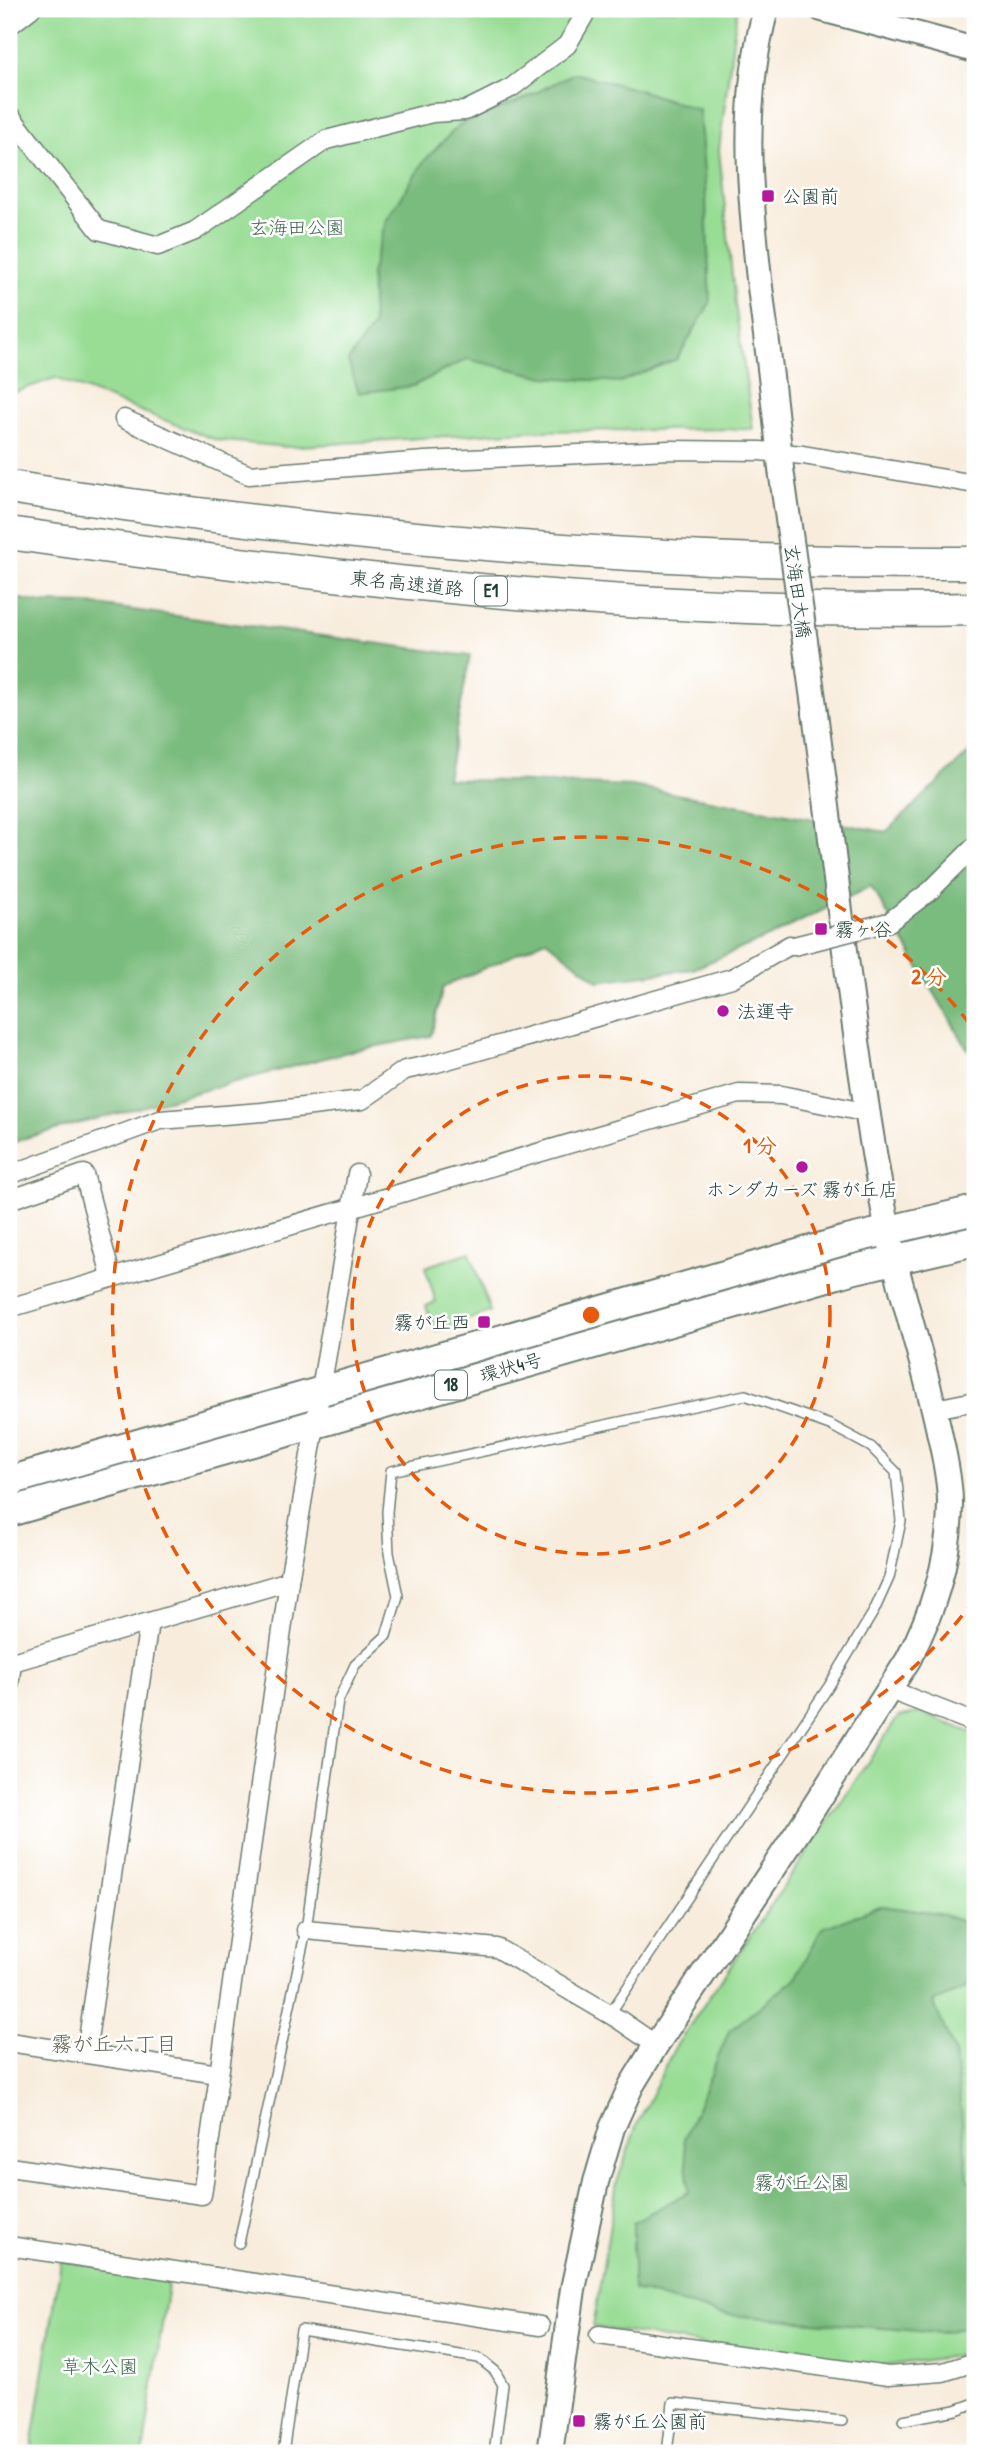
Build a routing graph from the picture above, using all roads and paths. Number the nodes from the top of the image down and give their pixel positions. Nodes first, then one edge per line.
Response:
1 (31, 9) edge
2 (588, 9) edge
3 (766, 9) edge
4 (822, 9) edge
5 (9, 26) edge
6 (975, 50) edge
7 (9, 114) edge
8 (124, 419) dead end
9 (780, 461) junction
10 (975, 484) edge
11 (9, 487) edge
12 (9, 533) edge
13 (975, 563) edge
14 (975, 609) edge
15 (975, 846) edge
16 (868, 1113) junction
17 (357, 1174) dead end
18 (9, 1175) edge
19 (9, 1200) edge
20 (350, 1206) junction
21 (975, 1210) edge
22 (888, 1229) junction
23 (975, 1241) edge
24 (894, 1259) junction
25 (111, 1276) junction
26 (9, 1308) edge
27 (321, 1390) junction
28 (975, 1401) edge
29 (935, 1409) junction
30 (316, 1424) junction
31 (9, 1481) edge
32 (9, 1512) edge
33 (289, 1581) junction
34 (149, 1622) junction
35 (10, 1663) edge
36 (9, 1686) edge
37 (890, 1690) junction
38 (975, 1723) edge
39 (306, 1930) junction
40 (609, 2015) junction
41 (9, 2042) edge
42 (656, 2045) junction
43 (86, 2053) junction
44 (218, 2074) junction
45 (9, 2167) edge
46 (239, 2243) dead end
47 (9, 2246) edge
48 (540, 2326) dead end
49 (599, 2334) dead end
50 (975, 2362) edge
51 (975, 2403) edge
52 (902, 2420) dead end
53 (842, 2421) dead end
54 (284, 2453) edge
55 (494, 2453) edge
56 (550, 2453) edge
57 (667, 2453) edge

1 - 5 street
2 - 7 street
3 - 9 street, 玄海田大橋
4 - 6 street
8 - 9 street
9 - 10 street
9 - 16 street, 玄海田大橋, bridge
11 - 13 highway
12 - 14 highway, 東名高速道路 / E1
15 - 18 street, bridge
16 - 20 street
16 - 22 street, 玄海田大橋
17 - 20 street
19 - 25 street
20 - 25 street
20 - 27 street
21 - 22 main road, 環状4号 / 18
22 - 24 street, 玄海田大橋
22 - 27 main road, 環状4号 / 18
23 - 24 main road, 環状4号 / 18
24 - 29 street, 玄海田大橋
24 - 30 main road, 環状4号 / 18
25 - 26 street
27 - 30 street
27 - 31 main road, 環状4号 / 18
28 - 29 street
29 - 37 street, 玄海田大橋
30 - 32 main road, 環状4号 / 18
30 - 33 street
33 - 34 street
33 - 44 street
34 - 35 street
34 - 43 street
35 - 36 street
37 - 38 street
37 - 42 street, 玄海田大橋
39 - 40 street
39 - 40 lane
39 - 46 lane
40 - 42 street
41 - 43 street
42 - 56 street, 玄海田大橋
43 - 44 street
44 - 45 street
47 - 48 street
49 - 50 street
51 - 52 lane
53 - 57 lane
54 - 55 lane

